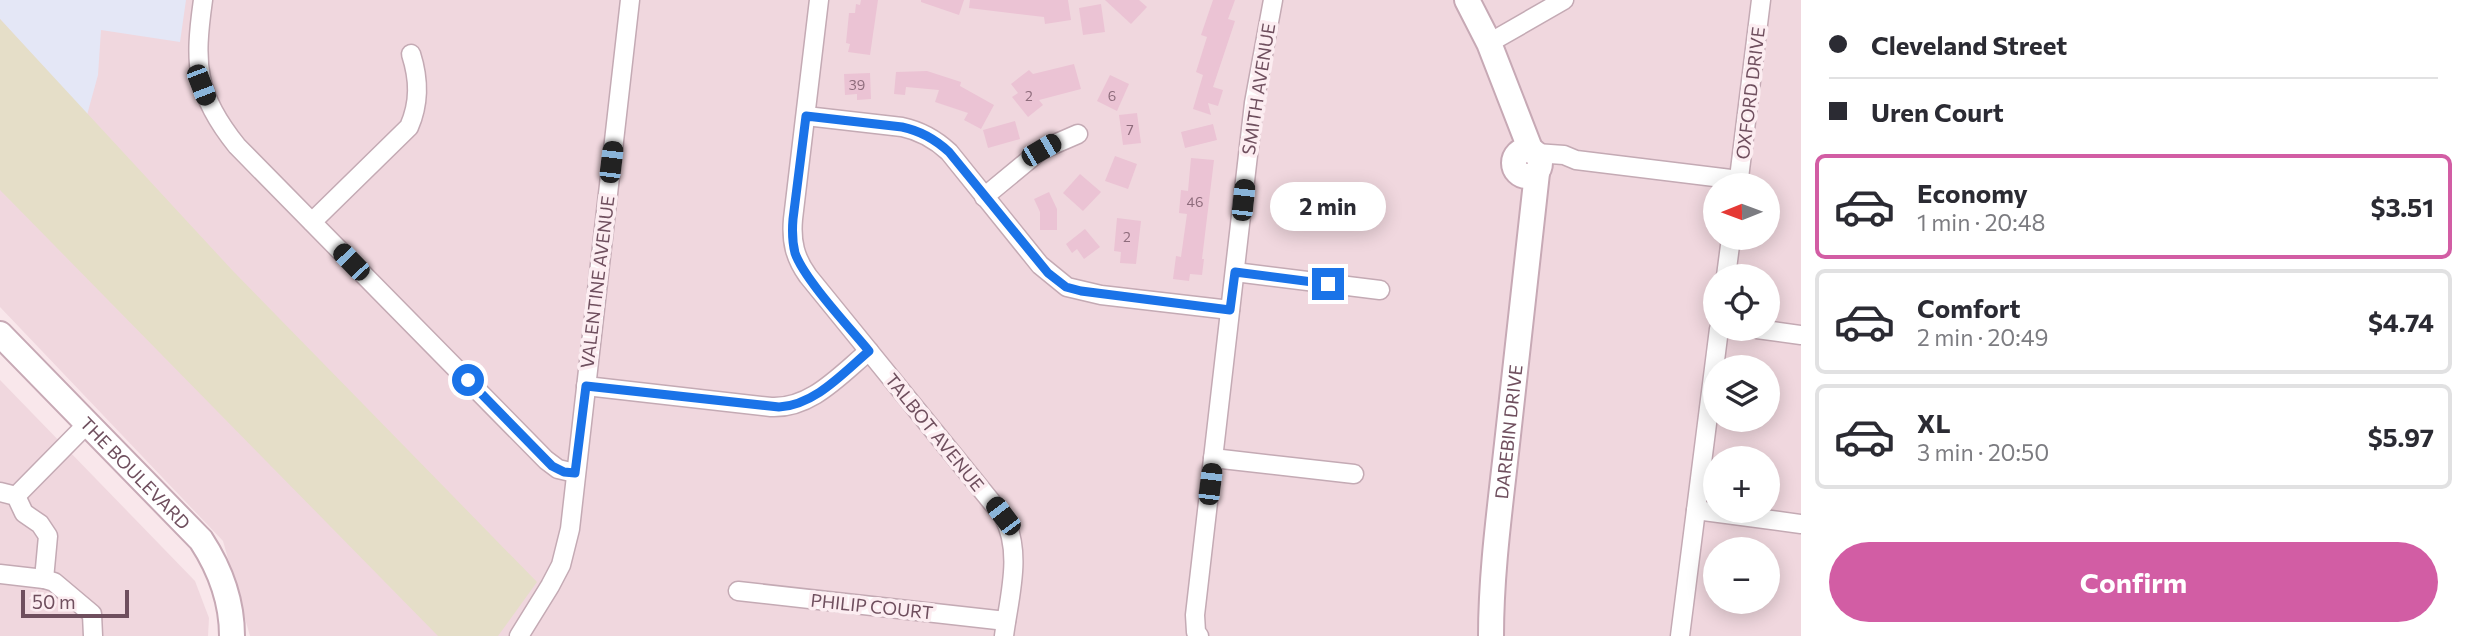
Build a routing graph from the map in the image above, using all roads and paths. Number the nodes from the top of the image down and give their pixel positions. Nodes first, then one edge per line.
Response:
1 (203, 0) edge
2 (630, 0) edge
3 (819, 0) edge
4 (1273, 0) edge
5 (1467, 0) edge
6 (1564, 0) edge
7 (1762, 0) edge
8 (1489, 43) junction
9 (411, 54) dead end
10 (806, 116) junction
11 (1078, 134) dead end
12 (1530, 162) junction
13 (1739, 173) edge
14 (1703, 178) edge
15 (984, 197) junction
16 (312, 222) junction
17 (1235, 272) junction
18 (1380, 290) dead end
19 (1230, 310) junction
20 (1780, 332) edge
21 (0, 334) edge
22 (1801, 335) edge
23 (1717, 341) edge
24 (869, 351) junction
25 (586, 386) junction
26 (88, 423) junction
27 (1213, 458) junction
28 (575, 473) junction
29 (1354, 474) dead end
30 (8, 494) edge
31 (1696, 510) junction
32 (1801, 524) edge
33 (0, 574) edge
34 (44, 579) junction
35 (738, 591) dead end
36 (1005, 629) edge
37 (93, 636) edge
38 (232, 636) edge
39 (519, 636) edge
40 (1199, 636) edge
41 (1491, 636) edge
42 (1680, 636) edge

1 - 16 street
2 - 25 street, VALENTINE AVENUE
3 - 10 street, TALBOT AVENUE
4 - 17 street, SMITH AVENUE
5 - 8 street, DAREBIN DRIVE
6 - 8 street
7 - 13 street, OXFORD DRIVE
8 - 12 street, DAREBIN DRIVE
9 - 16 street
10 - 15 street
10 - 24 street, TALBOT AVENUE
11 - 15 street
12 - 14 street
12 - 41 street, DAREBIN DRIVE
15 - 19 street
16 - 28 street
17 - 18 street
17 - 19 street, SMITH AVENUE
19 - 27 street, SMITH AVENUE
20 - 22 street
21 - 26 street, THE BOULEVARD
23 - 31 street
24 - 25 street
24 - 36 street, TALBOT AVENUE
25 - 28 street, VALENTINE AVENUE
26 - 30 street
26 - 38 street, THE BOULEVARD
27 - 29 street
27 - 40 street, SMITH AVENUE
28 - 39 street, VALENTINE AVENUE
30 - 34 street
31 - 32 street
31 - 42 street
33 - 34 street
34 - 37 street
35 - 36 street, PHILIP COURT

